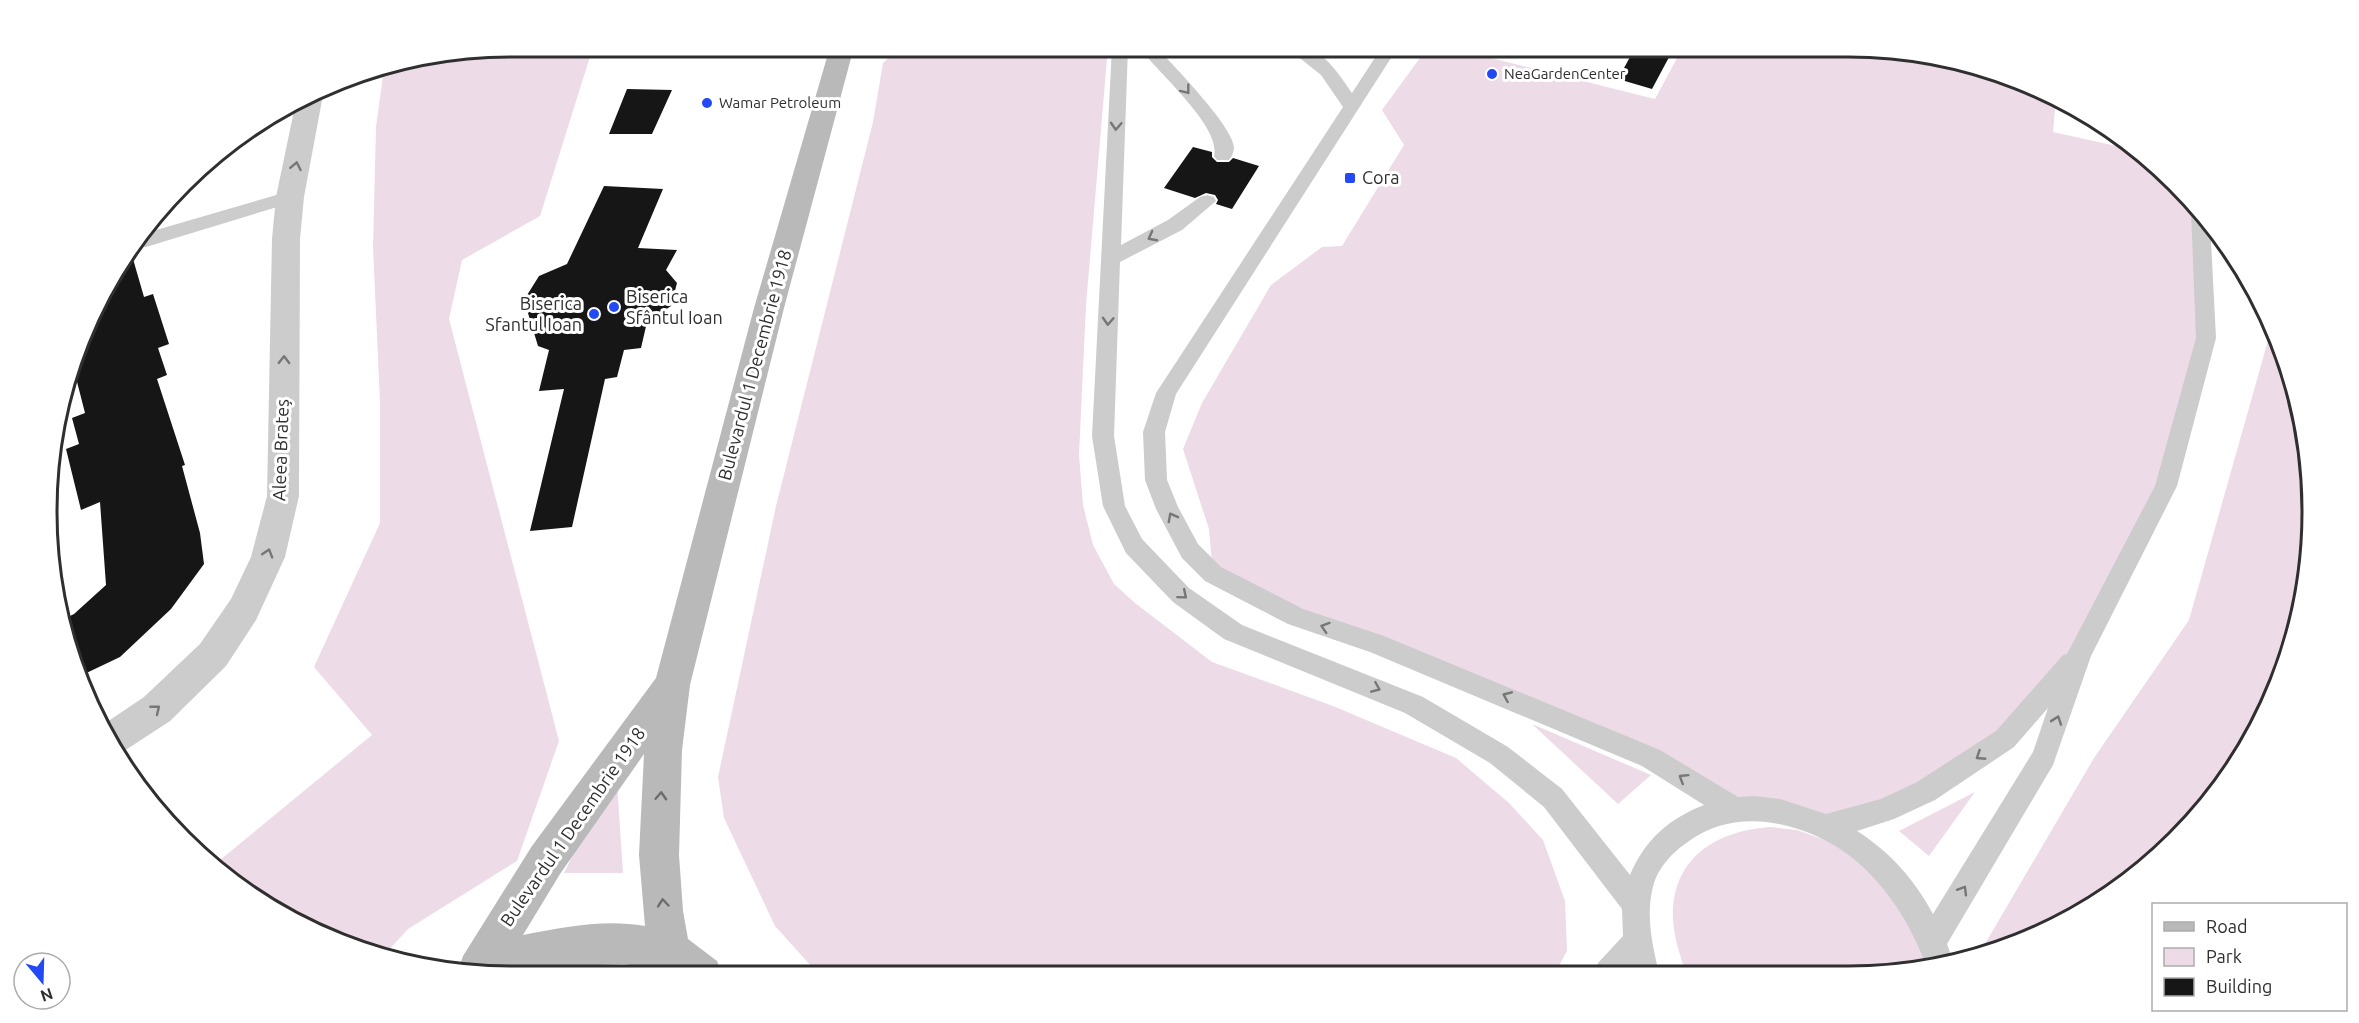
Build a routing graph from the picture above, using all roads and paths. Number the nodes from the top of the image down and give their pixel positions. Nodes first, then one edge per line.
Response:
1 (839, 57) edge
2 (1119, 57) edge
3 (1137, 57) edge
4 (1157, 57) edge
5 (1312, 57) edge
6 (1383, 57) edge
7 (1118, 87) junction
8 (307, 106) edge
9 (1351, 106) junction
10 (1223, 156) dead end
11 (290, 197) junction
12 (1207, 201) dead end
13 (2201, 226) edge
14 (148, 239) edge
15 (1110, 259) junction
16 (2079, 655) junction
17 (672, 685) junction
18 (117, 736) edge
19 (1733, 810) junction
20 (1826, 827) junction
21 (1636, 905) junction
22 (1636, 942) junction
23 (670, 951) junction
24 (1936, 952) edge
25 (482, 965) edge
26 (507, 966) edge
27 (689, 966) edge
28 (1614, 966) edge
29 (1643, 966) edge

1 - 17 main road, Bulevardul 1 Decembrie 1918
2 - 7 lane
3 - 7 lane
4 -> 10 lane
5 - 9 lane
6 - 9 lane
7 -> 15 lane
11 -> 8 street, Aleea Brateș
19 -> 9 lane
11 - 14 lane
18 -> 11 street, Aleea Brateș
12 -> 15 lane
13 - 16 lane
15 -> 21 lane
16 -> 20 lane
24 -> 16 lane
23 -> 17 main road, Bulevardul 1 Decembrie 1918
17 - 25 main road, Bulevardul 1 Decembrie 1918
19 - 20 lane
19 - 21 lane
20 - 24 lane
21 - 22 lane
22 - 28 lane
22 - 29 lane
23 - 26 main road, Bulevardul 1 Decembrie 1918
23 - 27 main road, Bulevardul 1 Decembrie 1918

